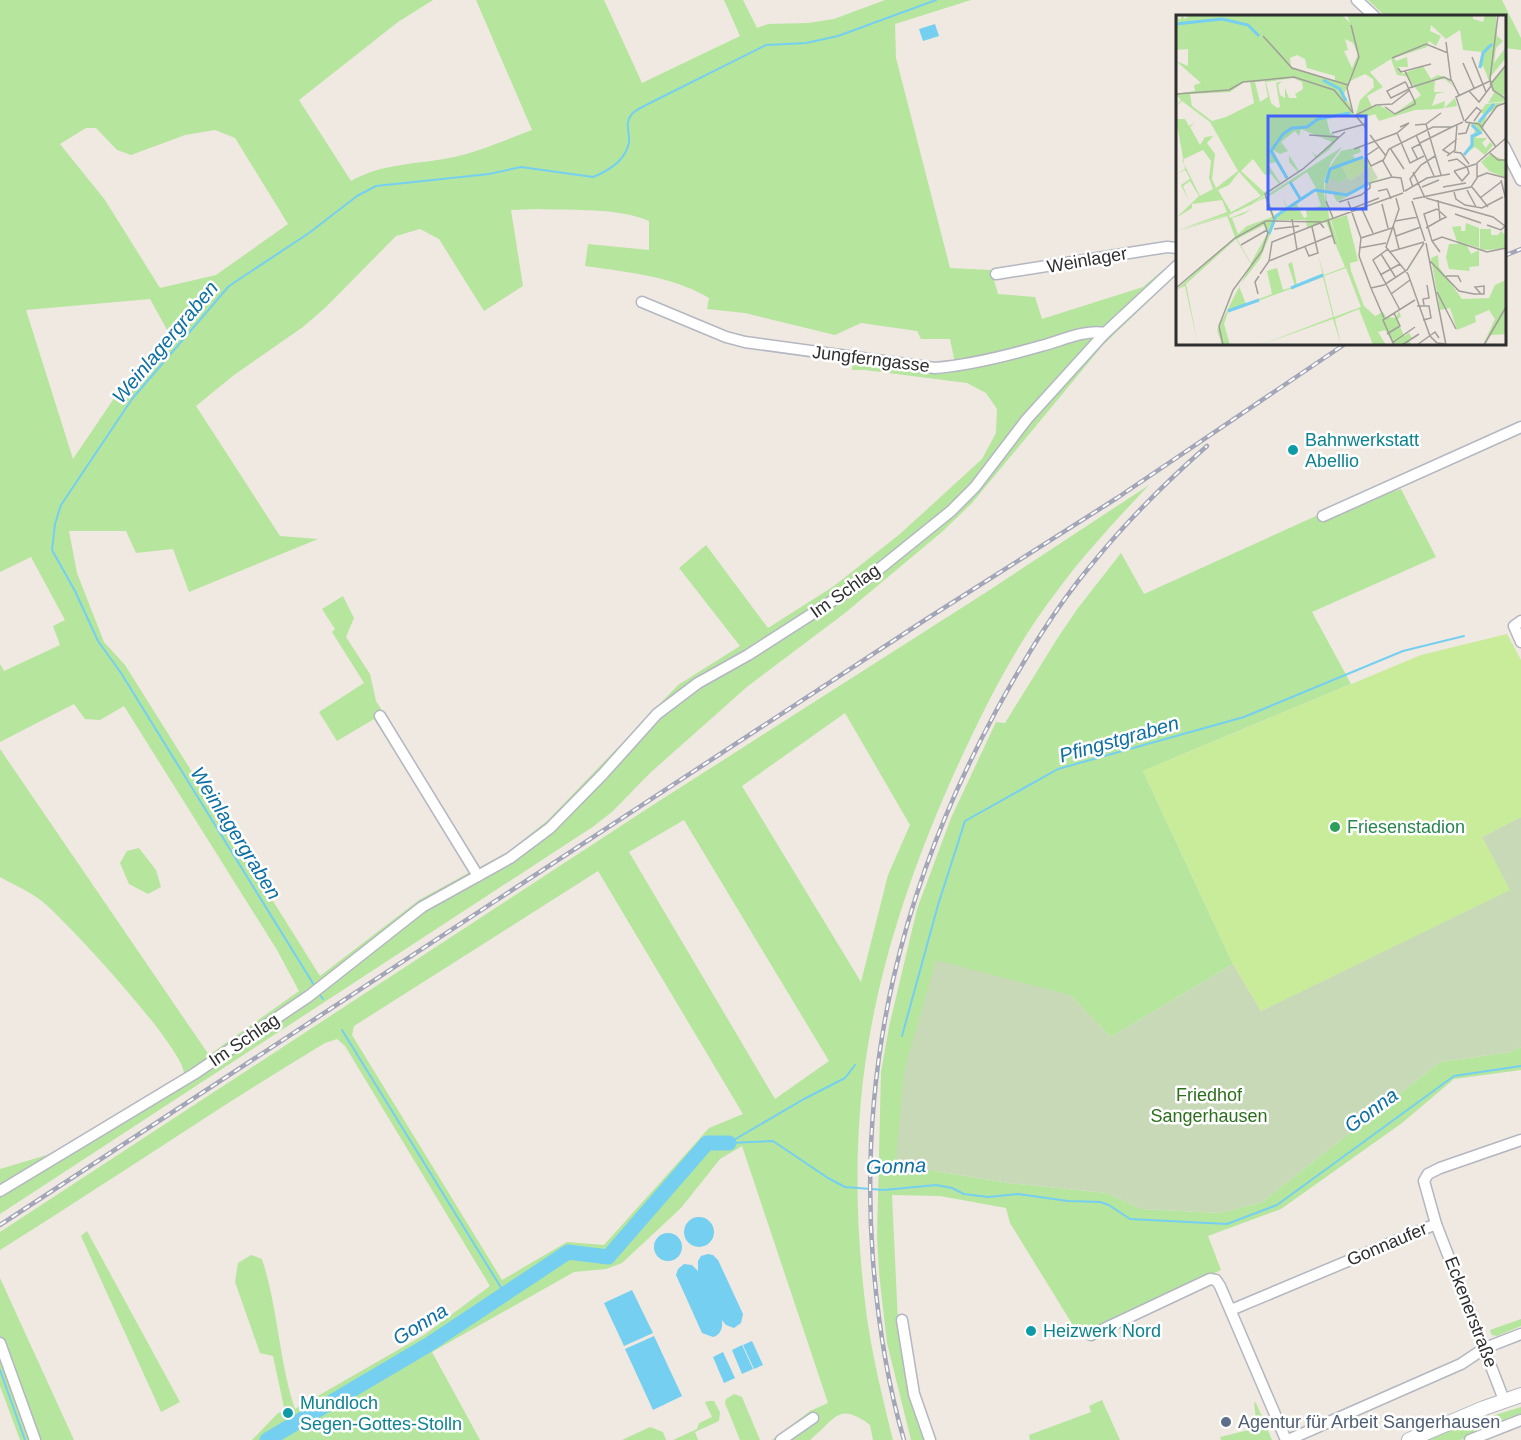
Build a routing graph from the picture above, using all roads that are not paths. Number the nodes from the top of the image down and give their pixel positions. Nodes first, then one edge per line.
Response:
1 (1357, 0) edge
2 (1373, 15) edge
3 (1506, 150) edge
4 (1521, 180) edge
5 (1176, 248) edge
6 (1176, 267) edge
7 (996, 274) dead end
8 (642, 302) dead end
9 (1105, 333) junction
10 (1521, 428) edge
11 (1323, 516) dead end
12 (1517, 623) edge
13 (1521, 642) edge
14 (380, 716) dead end
15 (478, 876) junction
16 (1521, 1140) edge
17 (0, 1191) edge
18 (1436, 1224) junction
19 (1231, 1310) junction
20 (902, 1320) dead end
21 (1521, 1334) edge
22 (1091, 1335) dead end
23 (0, 1343) edge
24 (1485, 1348) junction
25 (1521, 1395) edge
26 (1504, 1400) junction
27 (813, 1418) dead end
28 (1521, 1420) edge
29 (35, 1440) edge
30 (781, 1440) edge
31 (930, 1440) edge
32 (1287, 1440) edge
33 (1408, 1440) edge
34 (1470, 1440) edge

1 - 2 street
3 - 4 street
5 - 7 street, Weinlager
6 - 9 street, Im Schlag
8 - 9 street, Jungferngasse
9 - 15 street, Im Schlag
10 - 11 street
12 - 13 street
14 - 15 street
15 - 17 street, Im Schlag
16 - 18 street, Gonnaufer
18 - 19 street, Gonnaufer
18 - 24 street, Eckenerstraße
19 - 22 street
19 - 32 street
20 - 31 street
21 - 24 street
23 - 29 street
24 - 26 street, Eckenerstraße
24 - 32 street
25 - 26 main road
26 - 33 main road
27 - 30 street
28 - 34 street

